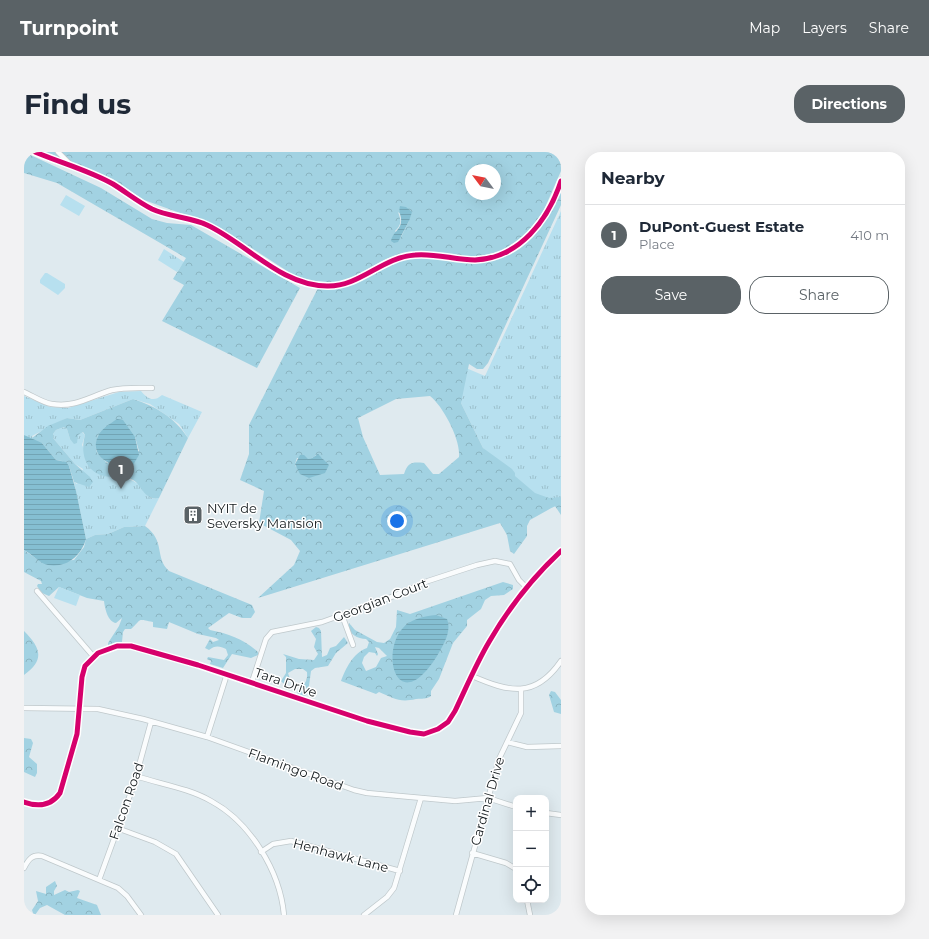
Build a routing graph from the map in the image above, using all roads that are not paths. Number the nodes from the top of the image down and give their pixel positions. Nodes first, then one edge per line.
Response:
1 (35, 152) edge
2 (58, 152) edge
3 (70, 164) junction
4 (561, 181) edge
5 (152, 388) dead end
6 (24, 392) edge
7 (561, 551) edge
8 (527, 588) junction
9 (37, 590) dead end
10 (342, 616) junction
11 (353, 645) dead end
12 (93, 656) junction
13 (561, 661) edge
14 (227, 674) junction
15 (472, 676) junction
16 (252, 682) junction
17 (521, 689) junction
18 (24, 708) edge
19 (80, 708) junction
20 (151, 722) junction
21 (207, 737) junction
22 (507, 742) junction
23 (561, 746) edge
24 (136, 776) junction
25 (421, 798) junction
26 (488, 798) junction
27 (24, 802) edge
28 (513, 806) edge
29 (549, 813) edge
30 (561, 815) edge
31 (117, 828) junction
32 (261, 852) junction
33 (472, 853) junction
34 (513, 867) edge
35 (24, 868) edge
36 (400, 870) junction
37 (98, 880) junction
38 (528, 903) edge
39 (141, 915) edge
40 (218, 915) edge
41 (284, 915) edge
42 (364, 915) edge
43 (456, 915) edge
44 (530, 915) edge

1 - 3 street
2 - 3 street
3 - 4 street
5 - 6 street
7 - 8 street, Tara Drive
8 - 10 street, Georgian Court
8 - 15 street, Tara Drive
9 - 12 street
10 - 11 street
10 - 16 street, Georgian Court
12 - 14 street, Tara Drive
12 - 19 street
13 - 17 street
14 - 16 street, Tara Drive
14 - 21 street
15 - 16 street, Tara Drive
15 - 17 street
17 - 22 street, Cardinal Drive
18 - 19 street, Flamingo Road
19 - 20 street, Flamingo Road
19 - 27 street
20 - 21 street, Flamingo Road
20 - 24 street, Falcon Road
21 - 25 street, Flamingo Road
22 - 23 street
22 - 26 street, Cardinal Drive
24 - 31 street, Falcon Road
24 - 32 street
25 - 26 street, Flamingo Road
25 - 36 street
26 - 28 street, Flamingo Road
26 - 33 street, Cardinal Drive
29 - 30 street
31 - 37 street, Falcon Road
31 - 40 street
32 - 36 street, Henhawk Lane
32 - 41 street
33 - 34 street
33 - 43 street, Cardinal Drive
35 - 37 street
36 - 42 street
37 - 39 street
38 - 44 street

